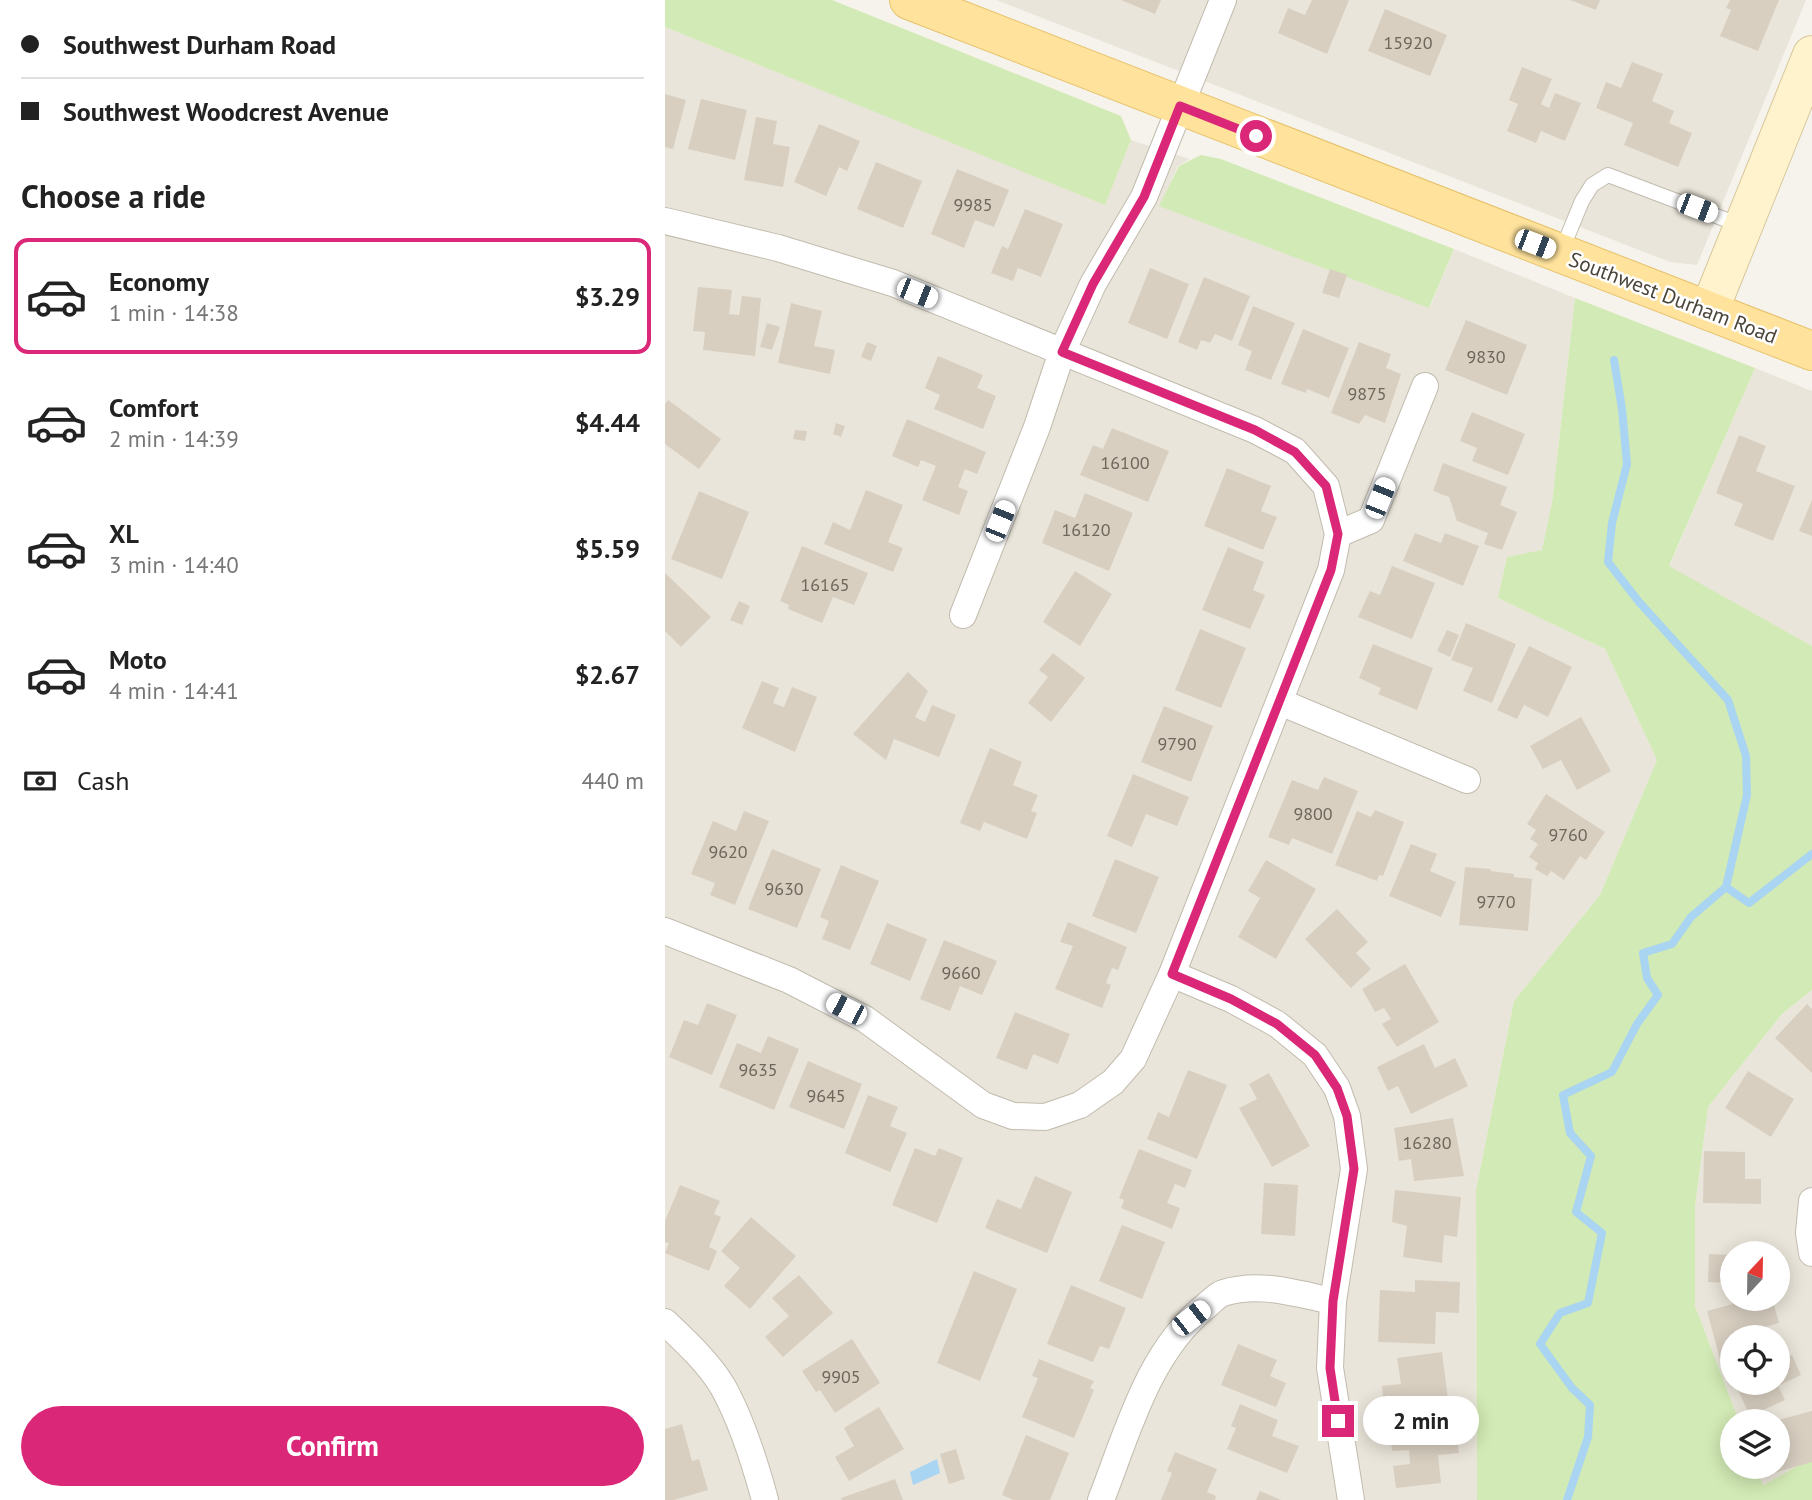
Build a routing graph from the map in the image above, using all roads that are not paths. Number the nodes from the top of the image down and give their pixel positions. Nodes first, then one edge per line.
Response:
1 (909, 0) edge
2 (1223, 0) edge
3 (1812, 55) edge
4 (1180, 106) junction
5 (665, 222) edge
6 (1743, 226) junction
7 (1560, 254) junction
8 (1709, 311) junction
9 (1812, 351) edge
10 (1062, 352) junction
11 (1425, 386) dead end
12 (1338, 534) junction
13 (964, 615) dead end
14 (1280, 702) junction
15 (1467, 780) dead end
16 (665, 931) edge
17 (1172, 974) junction
18 (1812, 1200) edge
19 (1812, 1253) edge
20 (1333, 1301) junction
21 (665, 1322) edge
22 (765, 1500) edge
23 (1101, 1500) edge
24 (1351, 1500) edge

1 - 4 main road, Southwest Durham Road
2 - 4 street
3 - 6 street
4 - 7 main road, Southwest Durham Road
4 - 10 street
5 - 10 street
6 - 7 lane
6 - 8 street
7 - 8 main road, Southwest Durham Road
8 - 9 main road, Southwest Durham Road
10 - 12 street
10 - 13 street
11 - 12 street
12 - 14 street
14 - 15 street
14 - 17 street
16 - 17 street
17 - 20 street
18 - 19 street
20 - 23 street
20 - 24 street
21 - 22 street

